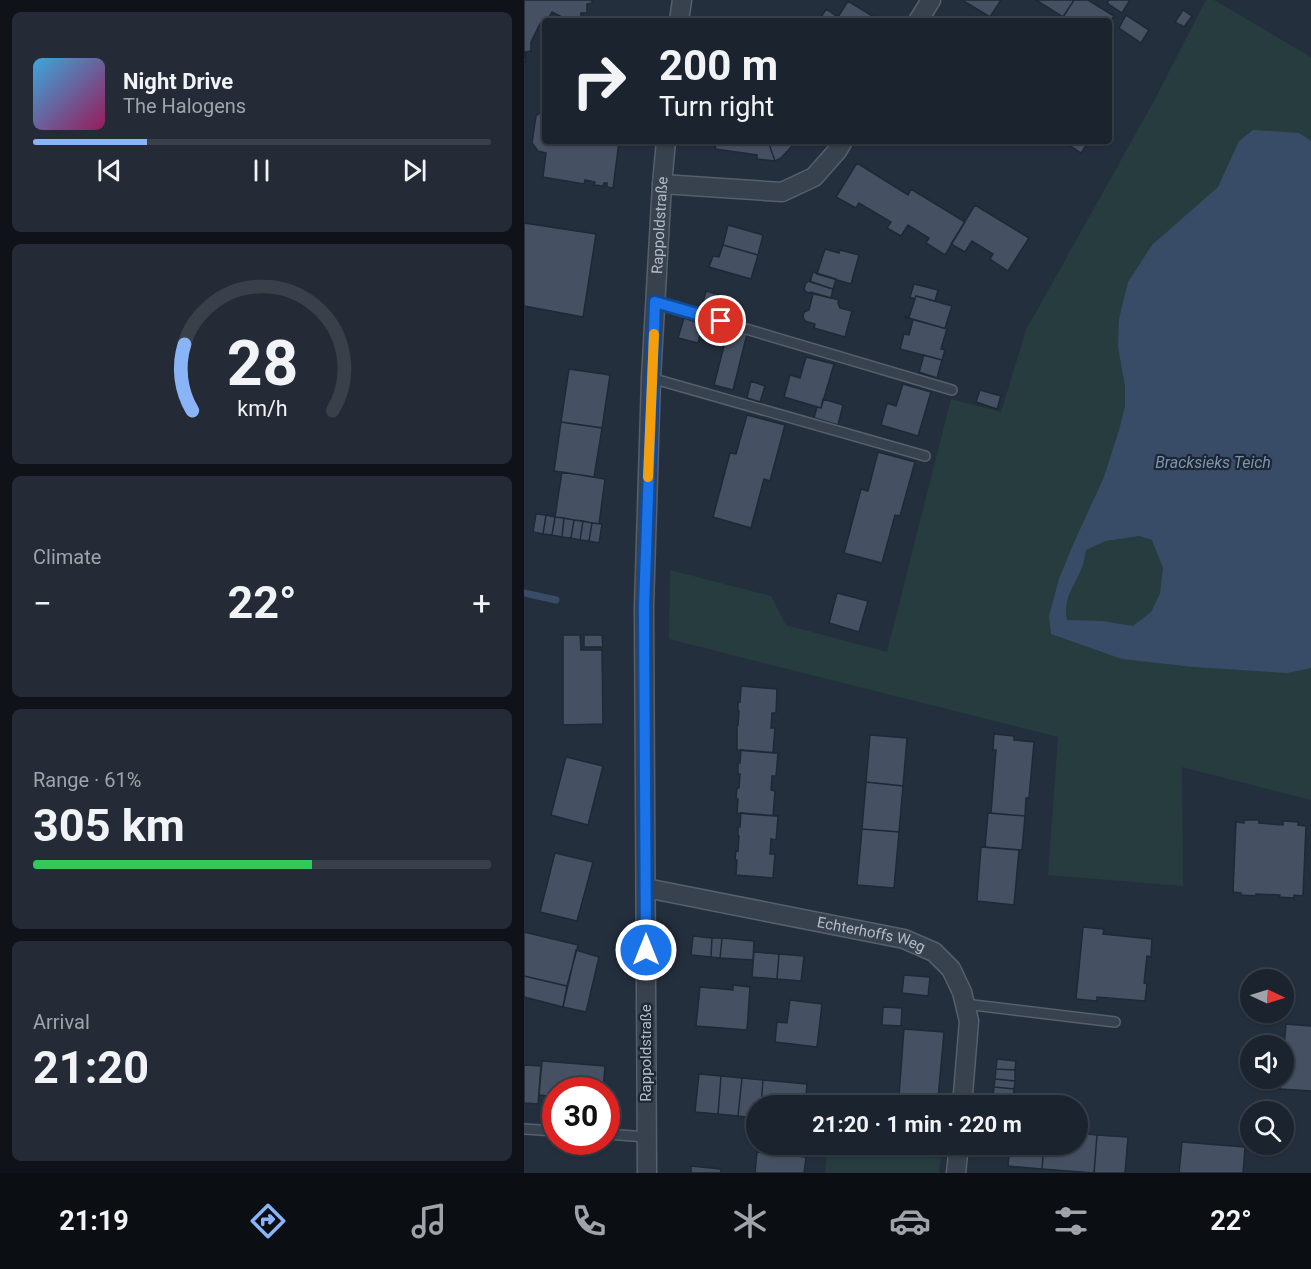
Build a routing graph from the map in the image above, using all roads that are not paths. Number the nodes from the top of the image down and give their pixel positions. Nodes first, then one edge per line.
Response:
1 (682, 0) edge
2 (930, 0) edge
3 (679, 18) edge
4 (920, 18) edge
5 (666, 144) edge
6 (841, 144) edge
7 (662, 184) junction
8 (655, 302) junction
9 (651, 378) junction
10 (952, 390) dead end
11 (925, 456) dead end
12 (646, 888) junction
13 (965, 1004) junction
14 (1115, 1022) dead end
15 (963, 1095) edge
16 (524, 1129) edge
17 (542, 1130) edge
18 (620, 1135) edge
19 (647, 1137) junction
20 (958, 1155) edge
21 (647, 1173) edge
22 (956, 1173) edge

1 - 3 street
2 - 4 street
5 - 7 street, Rappoldstraße
6 - 7 street
7 - 8 street, Rappoldstraße
8 - 9 street, Rappoldstraße
8 - 10 lane
9 - 11 lane
9 - 12 street, Rappoldstraße
12 - 13 street, Echterhoffs Weg
12 - 19 street, Rappoldstraße
13 - 14 lane
13 - 15 street, Echterhoffs Weg
16 - 17 lane
18 - 19 lane
19 - 21 street, Rappoldstraße
20 - 22 street

